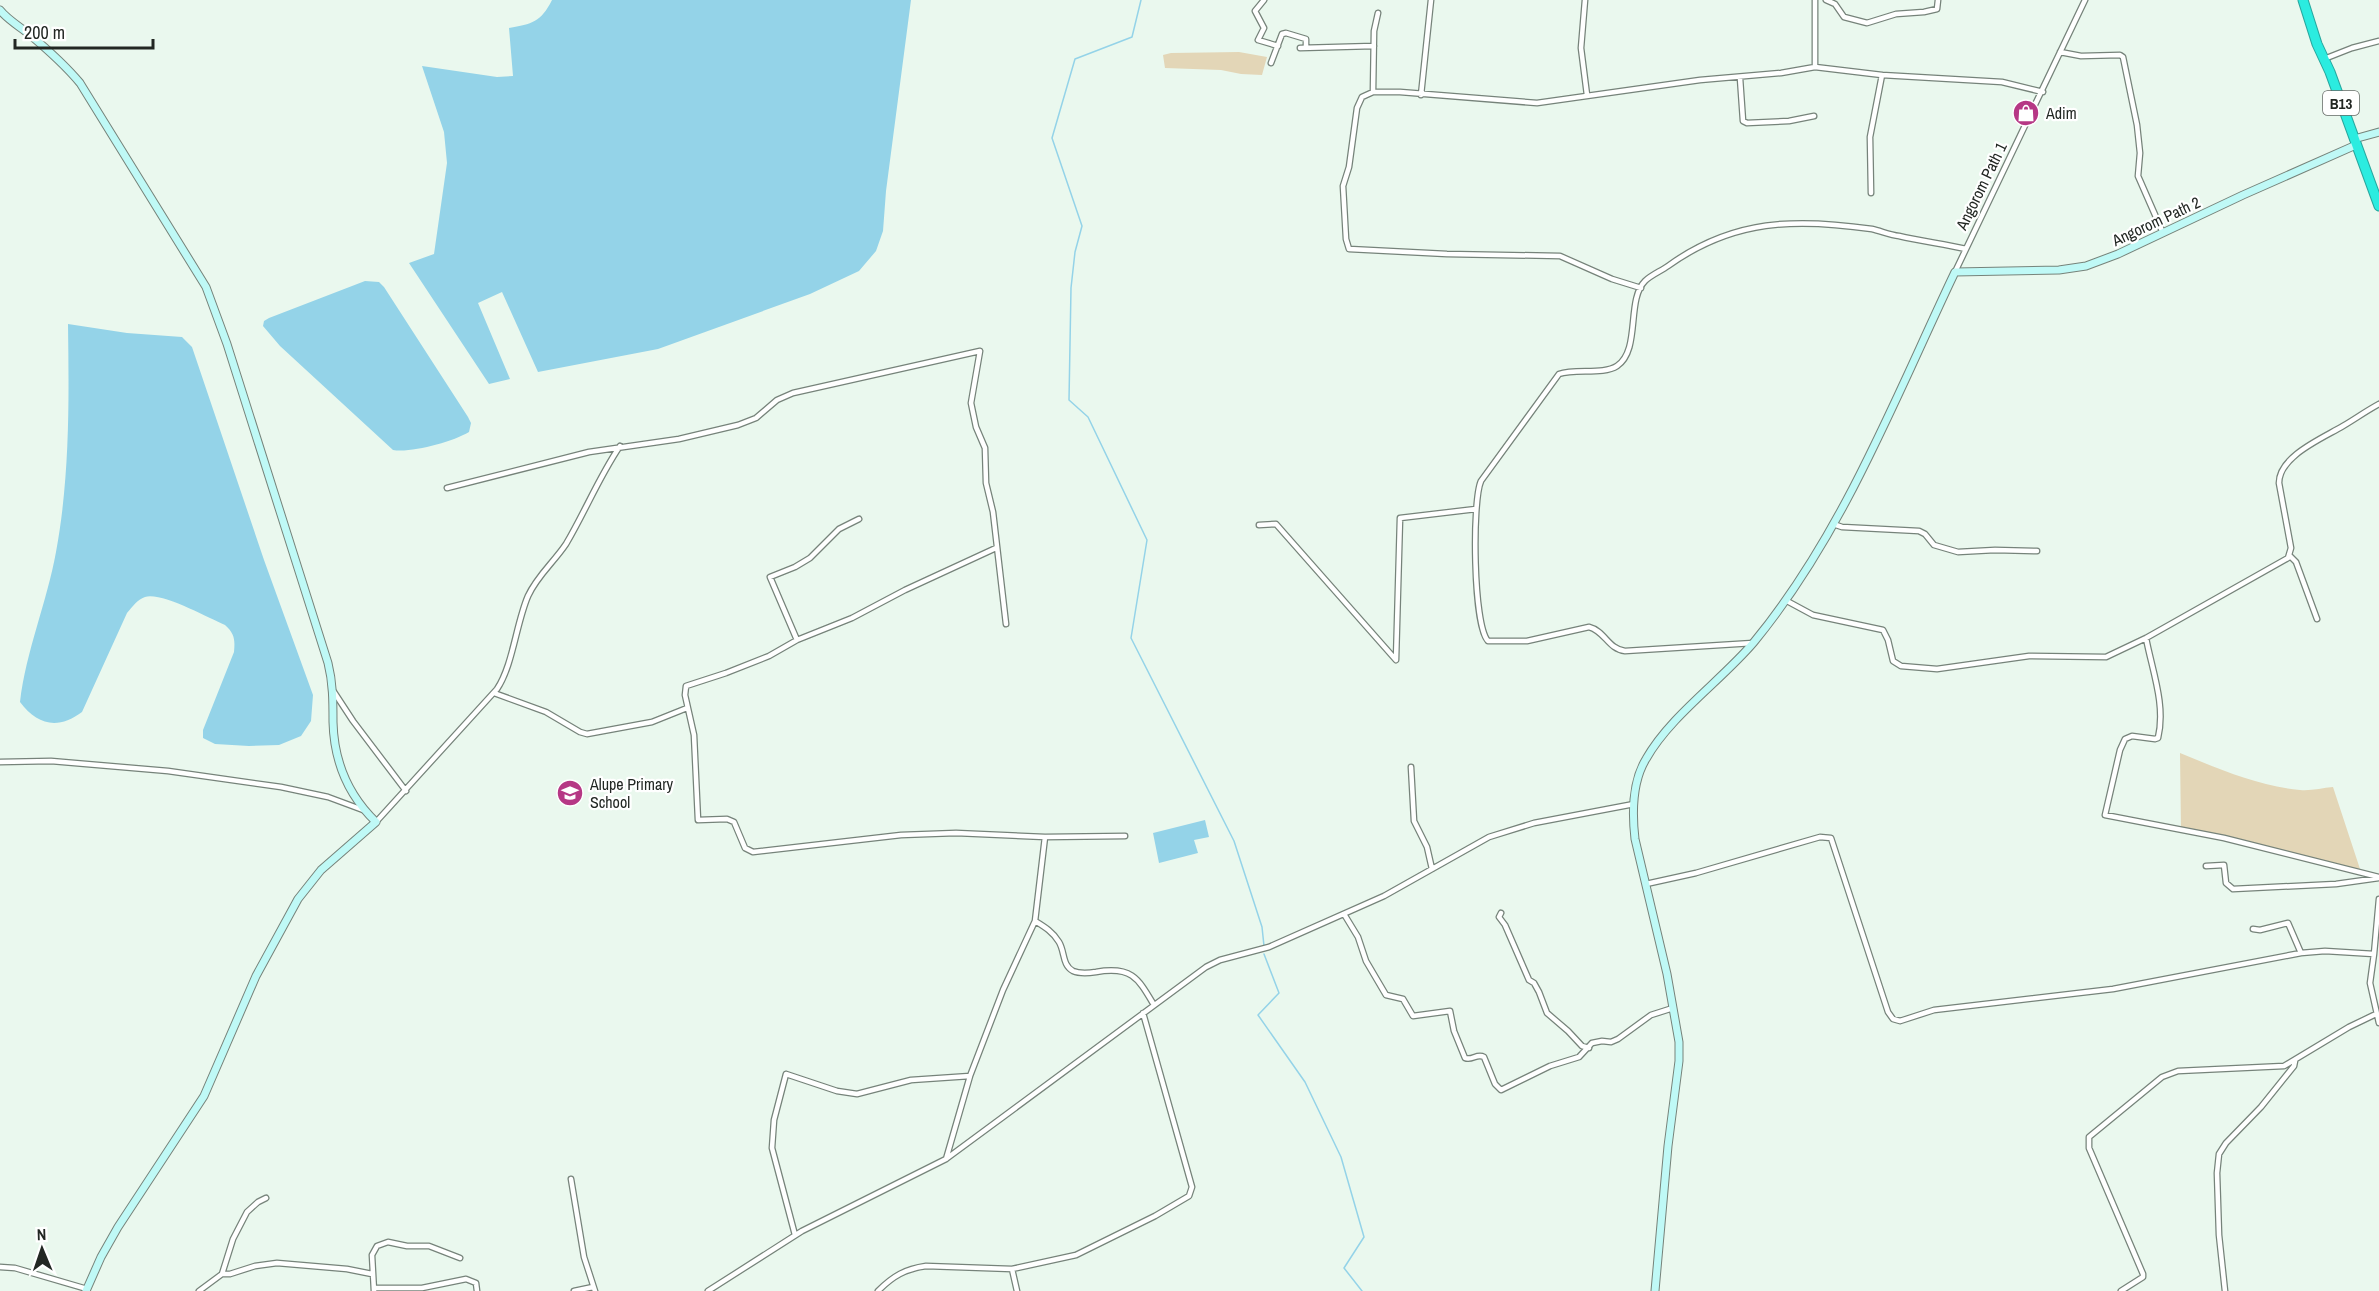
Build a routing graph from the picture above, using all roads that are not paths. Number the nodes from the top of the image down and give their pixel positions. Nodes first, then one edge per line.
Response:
1 (1264, 0) edge
2 (1431, 0) edge
3 (1585, 0) edge
4 (1815, 0) edge
5 (1826, 0) edge
6 (1938, 0) edge
7 (2085, 0) edge
8 (2303, 0) edge
9 (0, 10) edge
10 (1378, 13) dead end
11 (2379, 41) edge
12 (1278, 46) junction
13 (1374, 46) junction
14 (1306, 47) junction
15 (1299, 48) dead end
16 (2060, 52) junction
17 (2324, 59) junction
18 (1271, 63) dead end
19 (1815, 67) junction
20 (1882, 75) junction
21 (1740, 78) junction
22 (1373, 92) junction
23 (2043, 92) junction
24 (1421, 94) junction
25 (1587, 95) junction
26 (1814, 116) dead end
27 (2379, 132) edge
28 (2355, 142) junction
29 (1872, 194) dead end
30 (2379, 206) edge
31 (2163, 233) junction
32 (1966, 249) junction
33 (1955, 272) junction
34 (1641, 288) junction
35 (2379, 404) edge
36 (620, 446) junction
37 (447, 488) dead end
38 (1476, 509) junction
39 (859, 519) dead end
40 (1833, 524) junction
41 (1259, 525) dead end
42 (996, 548) junction
43 (2037, 551) dead end
44 (2290, 556) junction
45 (1787, 601) junction
46 (2317, 619) dead end
47 (1006, 624) dead end
48 (2146, 638) junction
49 (796, 640) junction
50 (1753, 643) junction
51 (334, 692) junction
52 (494, 693) junction
53 (687, 708) junction
54 (0, 762) edge
55 (1411, 767) dead end
56 (406, 790) junction
57 (1634, 804) junction
58 (363, 810) junction
59 (376, 822) junction
60 (1125, 836) dead end
61 (1045, 837) junction
62 (2206, 866) dead end
63 (1432, 869) junction
64 (2379, 877) edge
65 (1646, 884) junction
66 (2379, 899) edge
67 (1501, 913) dead end
68 (1344, 914) junction
69 (1035, 921) junction
70 (2253, 929) dead end
71 (2301, 953) junction
72 (2374, 954) junction
73 (1154, 1005) junction
74 (1674, 1007) junction
75 (1143, 1013) junction
76 (2376, 1014) junction
77 (2379, 1023) edge
78 (1589, 1048) junction
79 (2295, 1061) junction
80 (970, 1076) junction
81 (946, 1159) junction
82 (571, 1179) dead end
83 (266, 1198) dead end
84 (795, 1235) junction
85 (460, 1258) dead end
86 (0, 1267) edge
87 (1011, 1269) junction
88 (222, 1274) junction
89 (372, 1274) junction
90 (374, 1289) edge
91 (594, 1289) edge
92 (87, 1290) edge
93 (199, 1291) edge
94 (477, 1291) edge
95 (574, 1291) edge
96 (708, 1291) edge
97 (878, 1291) edge
98 (1017, 1291) edge
99 (1655, 1291) edge
100 (2121, 1291) edge
101 (2224, 1291) edge

1 - 12 street
2 - 24 street
3 - 25 street
4 - 19 street
5 - 6 street
7 - 16 street, Angorom Path 1
8 - 17 highway, B13
9 - 51 street
10 - 13 street
11 - 17 street
12 - 14 street
12 - 18 street
13 - 14 street
13 - 22 street
14 - 15 street
16 - 23 street, Angorom Path 1
16 - 31 street
17 - 28 highway, B13
19 - 20 street
19 - 21 street
20 - 23 street
20 - 29 street
21 - 25 street
21 - 26 street
22 - 24 street
22 - 34 street
23 - 32 street, Angorom Path 1
24 - 25 street
27 - 28 street, Angorom Path 2
28 - 30 highway, B13
28 - 31 street, Angorom Path 2
31 - 33 street, Angorom Path 2
32 - 33 street, Angorom Path 1
32 - 34 street
33 - 40 street, Angorom Path 1
34 - 38 street
35 - 44 street
36 - 37 street
36 - 42 street
36 - 52 street
38 - 41 street
38 - 50 street
39 - 49 street
40 - 43 street
40 - 45 street, Angorom Path 1
42 - 47 street
42 - 49 street
44 - 46 street
44 - 48 street
45 - 48 street
45 - 50 street, Angorom Path 1
48 - 64 street
49 - 53 street
50 - 57 street, Angorom Path 1
51 - 56 street
51 - 58 street
52 - 53 street
52 - 56 street
53 - 61 street
54 - 58 street
55 - 63 street
56 - 59 street
57 - 63 street
57 - 65 street, Angorom Path 1
58 - 59 street
59 - 92 street
60 - 61 street
61 - 69 street
62 - 64 street
63 - 68 street
65 - 71 street
65 - 74 street, Angorom Path 1
66 - 72 street
67 - 78 street
68 - 73 street
68 - 78 street
69 - 73 street
69 - 80 street
70 - 71 street
71 - 72 street
72 - 76 street
73 - 75 street
74 - 78 street
74 - 99 street, Angorom Path 1
75 - 81 street
75 - 87 street
76 - 77 street
76 - 79 street
79 - 100 street
79 - 101 street
80 - 81 street
80 - 84 street
81 - 84 street
82 - 91 street
83 - 88 street
84 - 96 street
85 - 89 street
86 - 92 street
87 - 97 street
87 - 98 street
88 - 89 street
88 - 93 street
89 - 90 street
90 - 94 street
91 - 95 street

